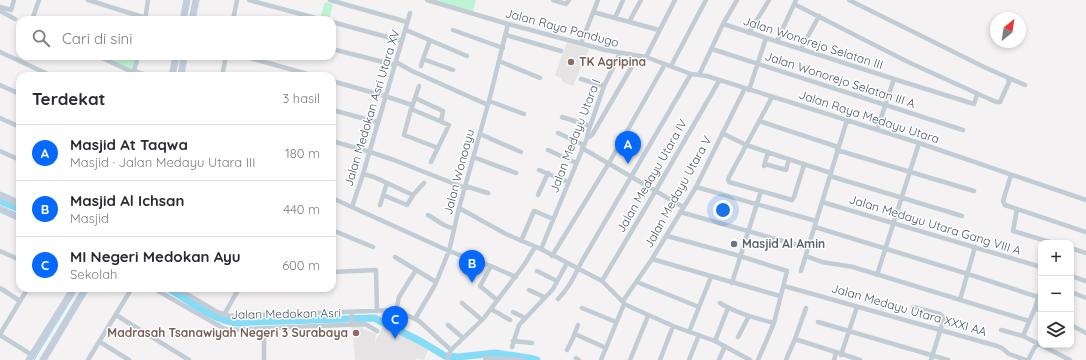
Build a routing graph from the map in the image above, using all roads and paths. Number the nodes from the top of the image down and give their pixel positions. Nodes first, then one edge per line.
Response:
1 (14, 0) edge
2 (39, 0) edge
3 (88, 0) edge
4 (148, 0) edge
5 (187, 0) edge
6 (196, 0) edge
7 (237, 0) edge
8 (249, 0) edge
9 (330, 0) edge
10 (427, 0) edge
11 (553, 0) edge
12 (598, 0) edge
13 (623, 0) edge
14 (641, 0) edge
15 (674, 0) edge
16 (706, 0) edge
17 (737, 0) edge
18 (768, 0) edge
19 (849, 0) edge
20 (568, 2) edge
21 (795, 2) edge
22 (0, 7) edge
23 (0, 11) edge
24 (593, 12) junction
25 (410, 14) dead end
26 (33, 16) edge
27 (136, 16) edge
28 (145, 16) edge
29 (184, 16) edge
30 (193, 16) edge
31 (234, 16) edge
32 (308, 16) edge
33 (819, 16) junction
34 (615, 18) junction
35 (15, 19) dead end
36 (407, 22) junction
37 (629, 22) junction
38 (336, 23) edge
39 (508, 24) junction
40 (723, 24) junction
41 (406, 30) junction
42 (453, 30) dead end
43 (659, 30) junction
44 (749, 33) junction
45 (506, 35) junction
46 (766, 38) junction
47 (430, 40) junction
48 (402, 41) junction
49 (777, 41) junction
50 (581, 43) junction
51 (503, 48) junction
52 (712, 49) junction
53 (802, 49) junction
54 (336, 50) edge
55 (561, 51) dead end
56 (0, 52) edge
57 (620, 53) junction
58 (467, 56) dead end
59 (638, 56) junction
60 (646, 57) junction
61 (16, 59) edge
62 (423, 59) junction
63 (17, 60) edge
64 (106, 60) edge
65 (137, 60) edge
66 (175, 60) edge
67 (183, 60) edge
68 (225, 60) edge
69 (257, 60) edge
70 (499, 61) junction
71 (395, 64) junction
72 (665, 64) junction
73 (758, 64) junction
74 (421, 66) dead end
75 (671, 66) junction
76 (453, 70) dead end
77 (43, 72) edge
78 (132, 72) edge
79 (134, 72) edge
80 (173, 72) edge
81 (182, 72) edge
82 (223, 72) edge
83 (301, 72) edge
84 (690, 74) junction
85 (699, 75) junction
86 (540, 78) dead end
87 (580, 79) dead end
88 (894, 79) junction
89 (1008, 79) junction
90 (720, 81) junction
91 (336, 82) edge
92 (0, 85) edge
93 (1025, 85) dead end
94 (419, 86) dead end
95 (604, 86) junction
96 (747, 89) junction
97 (16, 92) edge
98 (977, 95) junction
99 (385, 96) junction
100 (772, 97) junction
101 (415, 98) junction
102 (488, 103) junction
103 (886, 105) junction
104 (412, 107) junction
105 (336, 111) edge
106 (524, 114) dead end
107 (562, 117) dead end
108 (0, 118) edge
109 (847, 120) junction
110 (441, 121) junction
111 (759, 121) junction
112 (377, 122) junction
113 (16, 125) edge
114 (590, 126) junction
115 (877, 130) junction
116 (963, 130) dead end
117 (722, 132) junction
118 (558, 133) dead end
119 (480, 134) junction
120 (587, 138) junction
121 (336, 142) edge
122 (919, 143) junction
123 (746, 145) junction
124 (583, 147) junction
125 (438, 148) junction
126 (837, 148) junction
127 (548, 150) dead end
128 (0, 151) edge
129 (370, 152) junction
130 (521, 152) dead end
131 (768, 152) junction
132 (474, 157) junction
133 (16, 158) edge
134 (790, 159) junction
135 (431, 162) dead end
136 (576, 163) junction
137 (609, 163) junction
138 (804, 165) junction
139 (539, 170) dead end
140 (909, 172) junction
141 (516, 173) dead end
142 (548, 173) junction
143 (363, 174) junction
144 (830, 174) junction
145 (1011, 175) junction
146 (631, 176) junction
147 (568, 182) junction
148 (387, 183) junction
149 (424, 183) dead end
150 (465, 187) junction
151 (696, 187) junction
152 (656, 190) junction
153 (761, 191) junction
154 (974, 191) dead end
155 (488, 193) dead end
156 (0, 195) edge
157 (383, 195) junction
158 (413, 195) junction
159 (538, 195) dead end
160 (901, 197) junction
161 (336, 200) edge
162 (1086, 200) edge
163 (16, 202) edge
164 (822, 202) junction
165 (380, 205) dead end
166 (757, 205) junction
167 (352, 207) junction
168 (459, 208) junction
169 (0, 209) edge
170 (682, 209) junction
171 (1017, 209) junction
172 (428, 215) dead end
173 (16, 216) edge
174 (962, 216) dead end
175 (553, 220) junction
176 (816, 221) junction
177 (893, 223) junction
178 (815, 227) junction
179 (454, 229) junction
180 (748, 230) junction
181 (336, 232) edge
182 (1086, 232) edge
183 (667, 236) junction
184 (1043, 240) edge
185 (521, 241) junction
186 (373, 247) dead end
187 (536, 247) junction
188 (975, 247) junction
189 (808, 248) junction
190 (885, 248) junction
191 (541, 249) junction
192 (1074, 249) edge
193 (0, 251) edge
194 (449, 251) junction
195 (1086, 252) edge
196 (552, 256) junction
197 (740, 256) junction
198 (806, 256) junction
199 (395, 257) dead end
200 (16, 258) edge
201 (652, 260) junction
202 (567, 263) junction
203 (491, 266) junction
204 (1038, 266) edge
205 (578, 269) junction
206 (416, 270) junction
207 (537, 271) dead end
208 (801, 271) dead end
209 (336, 272) edge
210 (968, 274) junction
211 (877, 275) junction
212 (516, 277) junction
213 (711, 277) junction
214 (1074, 277) edge
215 (557, 281) junction
216 (602, 281) junction
217 (1086, 281) edge
218 (436, 282) junction
219 (637, 282) junction
220 (732, 283) junction
221 (784, 286) junction
222 (0, 288) edge
223 (529, 290) dead end
224 (25, 292) edge
225 (72, 292) edge
226 (84, 292) edge
227 (130, 292) edge
228 (160, 292) edge
229 (184, 292) edge
230 (237, 292) edge
231 (1074, 293) edge
232 (780, 296) junction
233 (544, 297) junction
234 (1038, 297) joint
235 (1086, 298) edge
236 (558, 299) dead end
237 (20, 300) junction
238 (497, 300) junction
239 (960, 300) junction
240 (462, 303) dead end
241 (624, 303) junction
242 (720, 303) dead end
243 (699, 307) junction
244 (857, 307) junction
245 (913, 307) dead end
246 (582, 308) dead end
247 (728, 308) junction
248 (806, 308) dead end
249 (1035, 308) junction
250 (491, 309) junction
251 (396, 310) junction
252 (1038, 310) edge
253 (377, 311) junction
254 (513, 312) dead end
255 (352, 313) junction
256 (116, 315) junction
257 (224, 315) junction
258 (648, 316) junction
259 (748, 316) junction
260 (525, 318) junction
261 (415, 319) junction
262 (482, 320) junction
263 (510, 320) dead end
264 (1029, 321) junction
265 (616, 322) junction
266 (818, 322) dead end
267 (774, 323) junction
268 (352, 324) junction
269 (2, 325) edge
270 (448, 325) dead end
271 (578, 325) dead end
272 (673, 326) junction
273 (1074, 327) edge
274 (264, 329) junction
275 (940, 330) junction
276 (1001, 330) dead end
277 (377, 331) dead end
278 (849, 331) junction
279 (689, 332) junction
280 (0, 334) edge
281 (1086, 334) edge
282 (574, 335) junction
283 (699, 336) junction
284 (1023, 336) junction
285 (738, 337) dead end
286 (463, 338) junction
287 (795, 339) junction
288 (513, 341) junction
289 (100, 342) junction
290 (715, 342) junction
291 (532, 343) dead end
292 (1037, 343) junction
293 (725, 346) junction
294 (512, 347) dead end
295 (606, 348) junction
296 (567, 350) dead end
297 (450, 351) junction
298 (836, 353) junction
299 (842, 355) junction
300 (31, 357) edge
301 (485, 358) dead end
302 (932, 358) edge
303 (448, 359) edge
304 (506, 359) edge
305 (43, 360) edge
306 (88, 360) edge
307 (129, 360) edge
308 (189, 360) edge
309 (264, 360) edge
310 (523, 360) edge
311 (601, 360) edge
312 (630, 360) edge
313 (660, 360) edge
314 (689, 360) edge
315 (719, 360) edge
316 (750, 360) edge
317 (758, 360) edge
318 (786, 360) edge
319 (834, 360) edge
320 (860, 360) edge
321 (948, 360) edge
322 (1027, 360) edge
323 (1070, 360) edge

1 - 22 street
2 - 26 street
3 - 27 street
4 - 28 street
5 - 29 street
6 - 30 street
7 - 31 street
8 - 32 street
9 - 36 street
10 - 39 street, Jalan Raya Pandugo
11 - 20 street
12 - 24 street
13 - 34 street
14 - 37 street
15 - 43 street
16 - 75 street
17 - 40 street
18 - 44 street
19 - 89 street
21 - 33 street
21 - 49 street
23 - 35 street
24 - 34 street
24 - 50 street
25 - 36 street, Jalan Medokan Asri Utara XV
33 - 53 street
33 - 98 street
34 - 37 street
36 - 41 street, Jalan Medokan Asri Utara XV
37 - 43 street
38 - 48 street
39 - 45 street, Jalan Wonoayu
39 - 50 street, Jalan Raya Pandugo
40 - 44 street, Jalan Wonorejo Selatan III
40 - 52 street
41 - 47 street
41 - 48 street, Jalan Medokan Asri Utara XV
42 - 51 street
43 - 60 street
44 - 46 street, Jalan Wonorejo Selatan III
45 - 51 street, Jalan Wonoayu
45 - 55 street
46 - 49 street, Jalan Wonorejo Selatan III
46 - 73 street, Jalan Medayu Utara V
47 - 58 street
47 - 62 street
48 - 71 street, Jalan Medokan Asri Utara XV
49 - 53 street, Jalan Wonorejo Selatan III
50 - 57 street, Jalan Raya Pandugo
51 - 70 street, Jalan Wonoayu
52 - 73 street, Jalan Wonorejo Selatan III A
52 - 85 street
53 - 88 street, Jalan Wonorejo Selatan III
54 - 71 street
56 - 61 street
57 - 59 street, Jalan Raya Pandugo
57 - 95 street, Jalan Medayu Utara I
59 - 60 street, Jalan Raya Pandugo
59 - 120 street
60 - 72 street, Jalan Raya Medayu Utara
62 - 74 street
62 - 76 street
63 - 77 street
64 - 78 street
65 - 79 street
66 - 80 street
67 - 81 street
68 - 82 street
69 - 83 street
70 - 86 street
70 - 102 street, Jalan Wonoayu
71 - 99 street, Jalan Medokan Asri Utara XV
71 - 102 street
72 - 75 street, Jalan Raya Medayu Utara
72 - 137 street
73 - 96 street, Jalan Medayu Utara V
73 - 103 street, Jalan Wonorejo Selatan III A
75 - 84 street, Jalan Raya Medayu Utara
84 - 85 street, Jalan Raya Medayu Utara
84 - 146 street
85 - 90 street, Jalan Raya Medayu Utara
87 - 95 street
88 - 98 street
88 - 103 street, Jalan Wonorejo Selatan III
89 - 93 street
89 - 98 street
90 - 96 street, Jalan Raya Medayu Utara
90 - 152 street, Jalan Medayu Utara IV
91 - 99 street
92 - 97 street
94 - 101 street
95 - 114 street, Jalan Medayu Utara I
96 - 100 street, Jalan Raya Medayu Utara
96 - 117 street, Jalan Medayu Utara V
99 - 104 street
99 - 112 street, Jalan Medokan Asri Utara XV
100 - 109 street, Jalan Raya Medayu Utara
100 - 111 street
101 - 104 street
101 - 110 street
102 - 106 street
102 - 119 street, Jalan Wonoayu
103 - 115 street, Jalan Wonorejo Selatan III
103 - 116 street, Jalan Wonorejo Selatan III A
104 - 110 street
104 - 125 street
105 - 112 street
107 - 114 street
108 - 113 street
109 - 115 street, Jalan Raya Medayu Utara
109 - 126 street
110 - 125 street
111 - 123 street
111 - 126 street
112 - 129 street, Jalan Medokan Asri Utara XV
114 - 120 street, Jalan Medayu Utara I
115 - 122 street, Jalan Raya Medayu Utara
117 - 123 street
117 - 151 street, Jalan Medayu Utara V
118 - 124 street
119 - 130 street
119 - 132 street, Jalan Wonoayu
120 - 124 street, Jalan Medayu Utara I
121 - 129 street
122 - 140 street
122 - 145 street, Jalan Raya Medayu Utara
123 - 131 street
123 - 153 street
124 - 136 street, Jalan Medayu Utara I
124 - 137 street
125 - 135 street
126 - 140 street
126 - 144 street
127 - 136 street
128 - 133 street
129 - 143 street, Jalan Medokan Asri Utara XV
129 - 150 street
131 - 134 street
131 - 134 street
132 - 141 street
132 - 150 street, Jalan Wonoayu
134 - 138 street
136 - 147 street, Jalan Medayu Utara I
137 - 146 street
137 - 196 street
138 - 144 street
138 - 153 street
139 - 142 street
140 - 154 street
140 - 160 street
142 - 147 street
142 - 159 street
143 - 148 street
143 - 167 street, Jalan Medokan Asri Utara XV
144 - 160 street
144 - 164 street
145 - 162 street, Jalan Raya Medayu Utara
145 - 171 street
146 - 152 street
146 - 205 street
147 - 175 street, Jalan Medayu Utara I
148 - 157 street
148 - 158 street
149 - 158 street
150 - 155 street
150 - 168 street, Jalan Wonoayu
151 - 166 street
151 - 170 street, Jalan Medayu Utara V
152 - 170 street
152 - 216 street, Jalan Medayu Utara IV
153 - 166 street
156 - 163 street
157 - 158 street
157 - 165 street
160 - 174 street
160 - 177 street
161 - 167 street
164 - 176 street
164 - 177 street, Jalan Medayu Utara Gang VIII A
166 - 176 street
166 - 180 street
167 - 194 street
168 - 179 street, Jalan Wonoayu
168 - 185 street
169 - 173 street
170 - 180 street
170 - 183 street, Jalan Medayu Utara V
171 - 182 street
171 - 184 street
172 - 179 street
175 - 185 street
175 - 191 street, Jalan Medayu Utara I
176 - 178 street
177 - 188 street, Jalan Medayu Utara Gang VIII A
177 - 190 street
178 - 189 street
178 - 190 street
179 - 194 street, Jalan Wonoayu
180 - 189 street
180 - 197 street
181 - 186 street
183 - 197 street
183 - 201 street, Jalan Medayu Utara V
185 - 187 street
187 - 191 street
187 - 212 street
188 - 204 street, Jalan Medayu Utara Gang VIII A
188 - 210 street
189 - 198 street
190 - 210 street
190 - 211 street
191 - 196 street
192 - 195 street
193 - 200 street
194 - 203 street
194 - 218 street, Jalan Wonoayu
196 - 202 street
197 - 220 street
197 - 221 street
198 - 208 street
198 - 211 street
199 - 206 street
201 - 213 street
201 - 219 street, Jalan Medayu Utara V
202 - 205 street
202 - 215 street
203 - 212 street
203 - 238 street
205 - 216 street
205 - 236 street
206 - 218 street
206 - 251 street
207 - 215 street
209 - 253 street
210 - 234 street
210 - 239 street
211 - 239 street
212 - 238 street
213 - 220 street
213 - 243 street
214 - 217 street
215 - 233 street
216 - 241 street
218 - 261 street, Jalan Wonoayu
219 - 241 street, Jalan Medayu Utara V
219 - 243 street
220 - 232 street
221 - 232 street
221 - 244 street, Jalan Medayu Utara XXXI AA
222 - 237 street
223 - 233 street
224 - 237 street
225 - 300 street
226 - 305 street
227 - 256 street
228 - 274 street
229 - 257 street, Jalan Medokan Asri
230 - 257 street
231 - 235 street
232 - 267 street
233 - 260 street
234 - 249 street
237 - 269 street
238 - 250 street
239 - 264 street
240 - 262 street
241 - 258 street
241 - 265 street, Jalan Medayu Utara V
242 - 247 street
243 - 279 street
244 - 275 street, Jalan Medayu Utara XXXI AA
244 - 278 street
245 - 275 street
246 - 265 street
247 - 259 street
247 - 290 street
248 - 287 street
249 - 252 street
249 - 264 street
250 - 262 street
250 - 263 street
251 - 253 street
251 - 261 street
253 - 255 street, Jalan Medokan Asri
254 - 260 street
255 - 257 street, Jalan Medokan Asri
255 - 268 street
256 - 289 street
256 - 308 street
258 - 272 street
258 - 312 street
259 - 267 street
259 - 285 street
260 - 288 street
261 - 297 street
262 - 286 street
264 - 284 street
265 - 295 street, Jalan Medayu Utara V
266 - 278 street
267 - 317 street
268 - 274 street
268 - 277 street
269 - 280 street
270 - 286 street
271 - 282 street
272 - 279 street
272 - 313 street
273 - 281 street
274 - 309 street
275 - 302 street
275 - 322 street, Jalan Medayu Utara XXXI AA
276 - 284 street
278 - 299 street
278 - 302 street
279 - 283 street
280 - 300 street
282 - 295 street
282 - 296 street
283 - 290 street
283 - 314 street
284 - 292 street
286 - 297 street
287 - 298 street
287 - 318 street
288 - 291 street
288 - 294 street
289 - 306 street
289 - 307 street
290 - 293 street
292 - 322 street
292 - 323 street
293 - 315 street
293 - 316 street
295 - 311 street, Jalan Medayu Utara V
297 - 303 street
298 - 299 street
298 - 319 street
299 - 320 street
301 - 304 street
302 - 321 street
304 - 310 street

